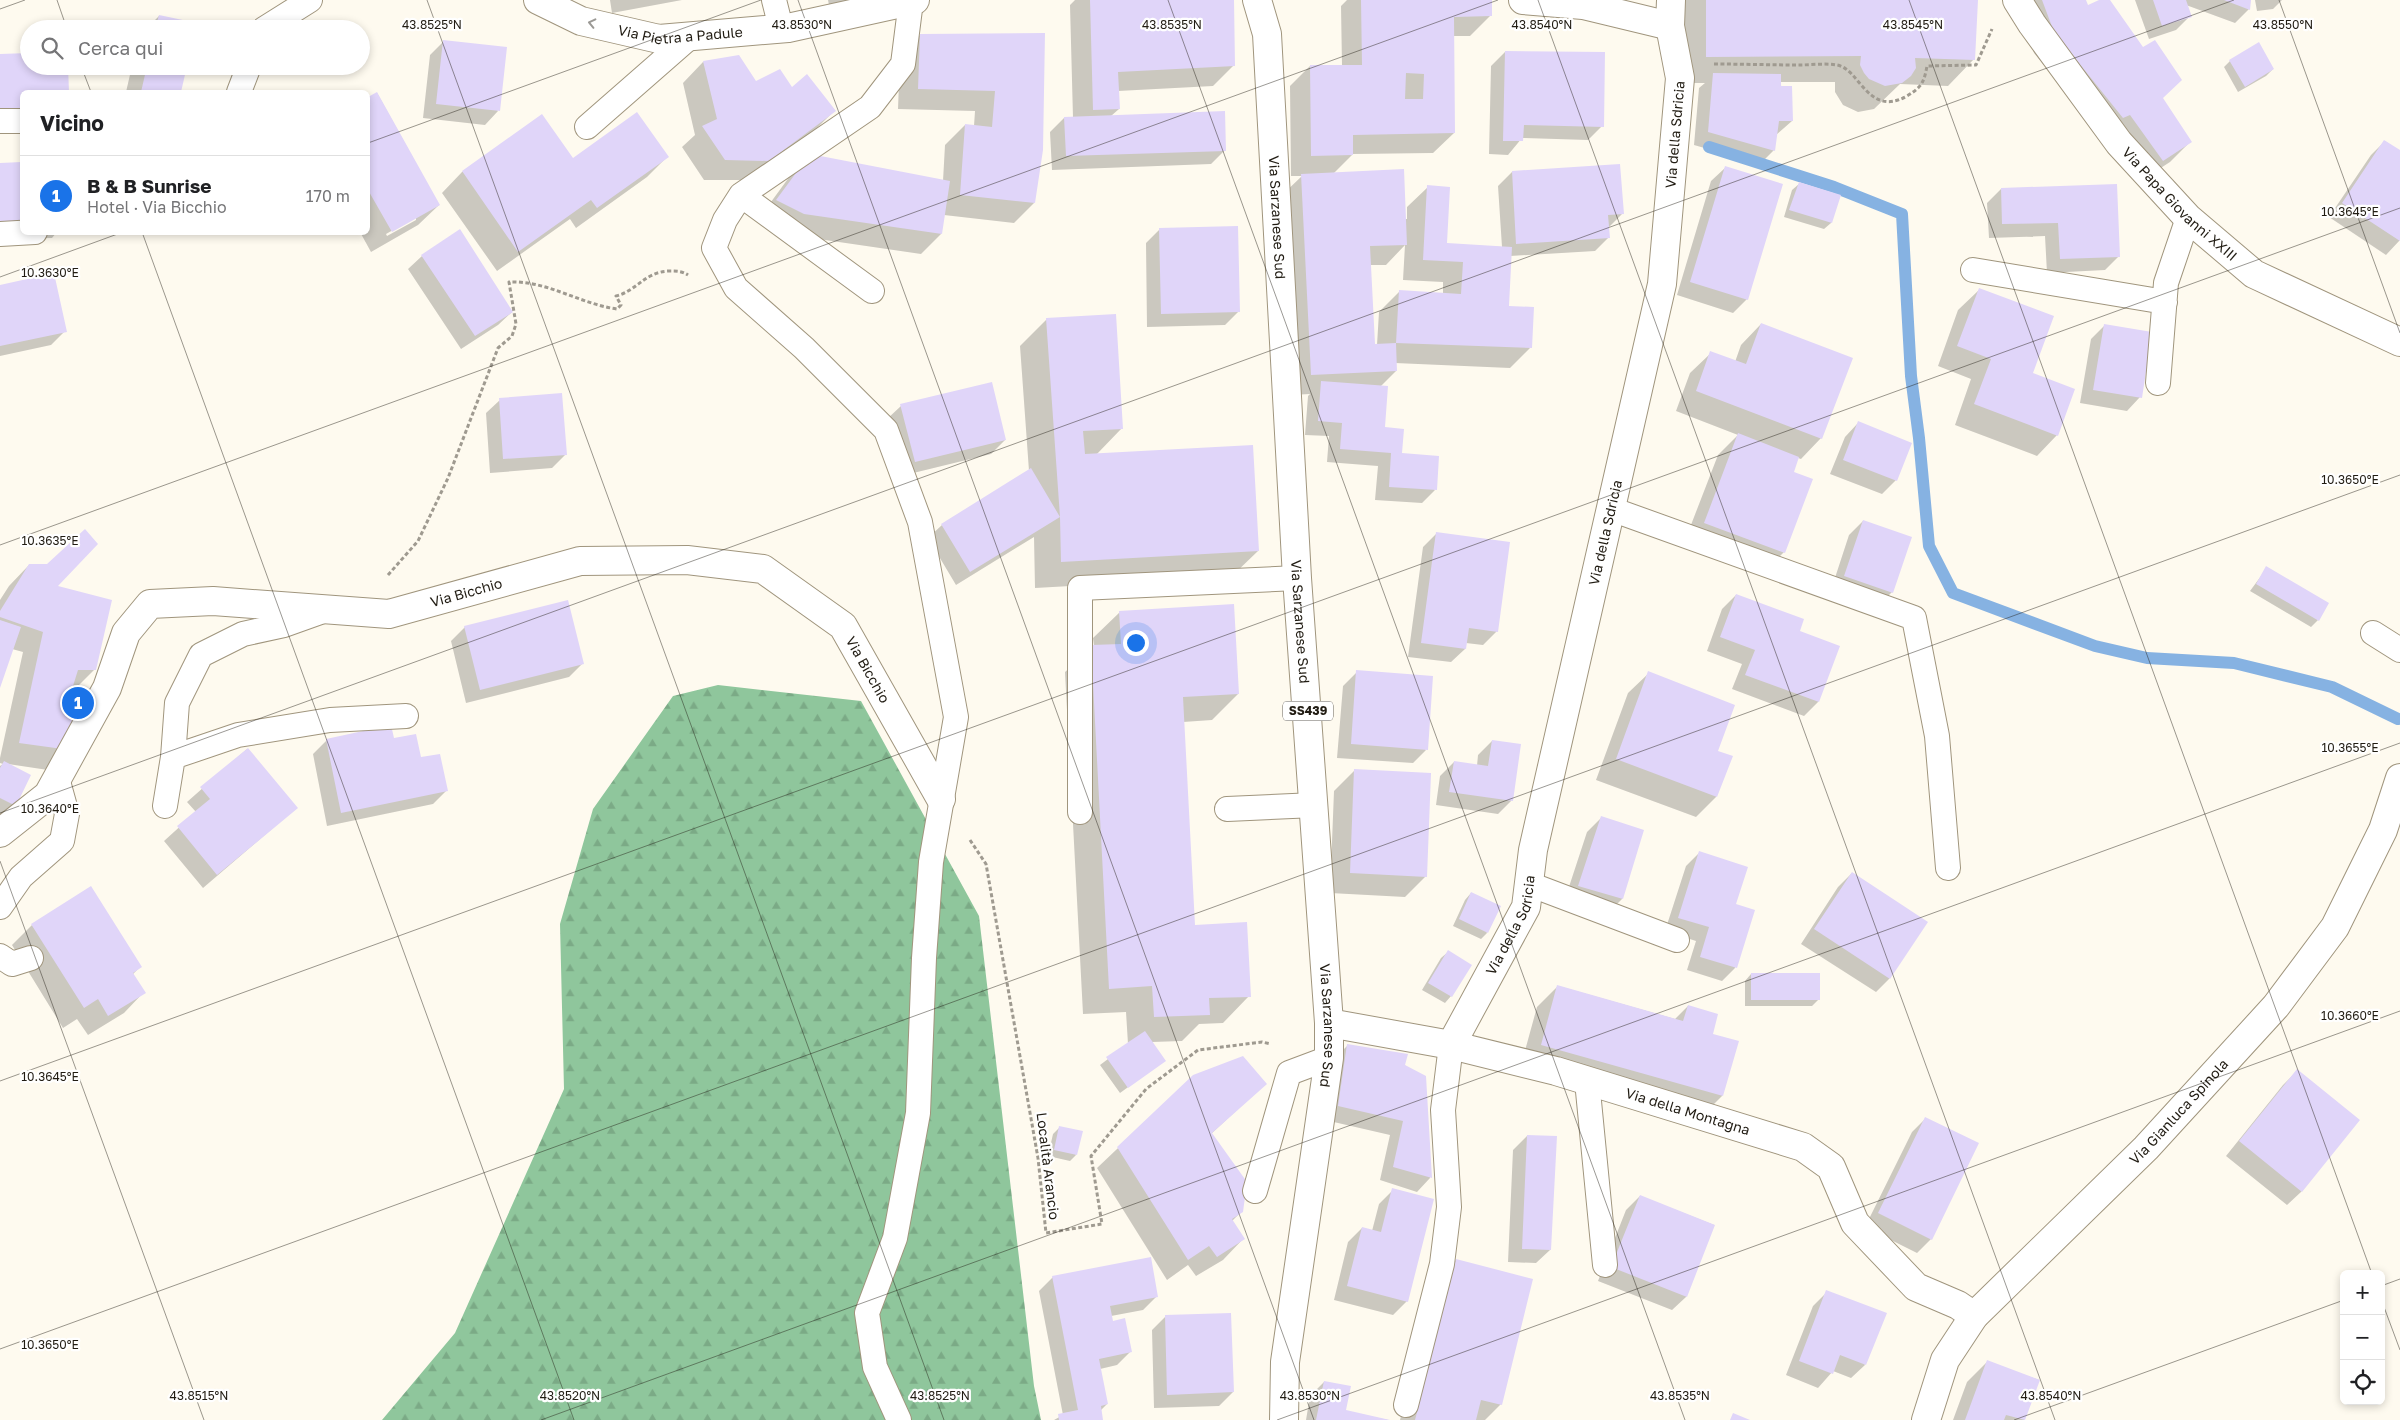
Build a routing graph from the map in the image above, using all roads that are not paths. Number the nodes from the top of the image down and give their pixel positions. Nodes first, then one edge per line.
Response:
1 (310, 0) edge
2 (538, 0) edge
3 (774, 0) edge
4 (913, 0) edge
5 (1257, 0) edge
6 (1523, 0) edge
7 (2017, 0) edge
8 (1671, 13) edge
9 (278, 20) edge
10 (780, 28) junction
11 (691, 36) junction
12 (246, 75) edge
13 (240, 90) edge
14 (20, 120) edge
15 (0, 121) edge
16 (587, 127) dead end
17 (740, 195) junction
18 (2188, 218) junction
19 (20, 233) edge
20 (0, 234) edge
21 (1973, 270) dead end
22 (872, 291) dead end
23 (2165, 302) junction
24 (2400, 342) edge
25 (2158, 383) dead end
26 (1611, 509) junction
27 (1298, 578) junction
28 (328, 609) junction
29 (2373, 633) dead end
30 (2400, 650) edge
31 (406, 716) dead end
32 (173, 757) junction
33 (57, 778) junction
34 (2400, 778) edge
35 (941, 799) junction
36 (1315, 805) junction
37 (164, 806) dead end
38 (1227, 808) dead end
39 (1080, 812) dead end
40 (0, 833) edge
41 (1948, 868) dead end
42 (1529, 884) junction
43 (0, 907) edge
44 (1677, 940) dead end
45 (0, 956) edge
46 (31, 958) dead end
47 (1329, 1023) junction
48 (1451, 1045) junction
49 (1328, 1058) junction
50 (1587, 1081) junction
51 (1255, 1191) dead end
52 (1605, 1265) dead end
53 (1974, 1316) junction
54 (1406, 1405) dead end
55 (899, 1420) edge
56 (1284, 1420) edge
57 (1926, 1420) edge

1 - 9 lane
11 -> 2 street, Via Pietra a Padule
3 - 10 lane
4 - 10 street, Via Pietra a Padule
4 - 17 lane
5 - 27 street, Via Sarzanese Sud / SS439
6 - 8 street
7 - 18 street, Via Papa Giovanni XXIII
8 - 26 street, Via della Sdricia
10 - 11 street, Via Pietra a Padule
11 - 16 lane
12 - 13 lane
14 - 15 lane
17 - 22 lane
17 - 35 lane
18 - 23 lane
18 - 24 street, Via Papa Giovanni XXIII
19 - 20 lane
21 - 23 lane
23 - 25 lane
26 - 41 lane
26 - 42 street, Via della Sdricia
27 - 36 street, Via Sarzanese Sud / SS439
27 - 39 lane
28 - 32 lane
28 - 33 street, Via Bicchio
28 - 35 street, Via Bicchio
29 - 30 lane
31 - 32 lane
32 - 37 lane
33 - 40 street, Via Bicchio
33 - 43 lane
34 - 53 street, Via Gianluca Spinola
35 - 55 lane
36 - 38 lane
36 - 47 street, Via Sarzanese Sud / SS439
42 - 44 lane
42 - 48 street, Via della Sdricia
45 - 46 lane
47 - 48 street, Via della Montagna
47 - 49 street, Via Sarzanese Sud / SS439
48 - 50 street, Via della Montagna
48 - 54 lane
49 - 51 lane
49 - 56 street, Via Sarzanese Sud / SS439
50 - 52 lane
50 - 53 street, Via della Montagna
53 - 57 street, Via Gianluca Spinola

